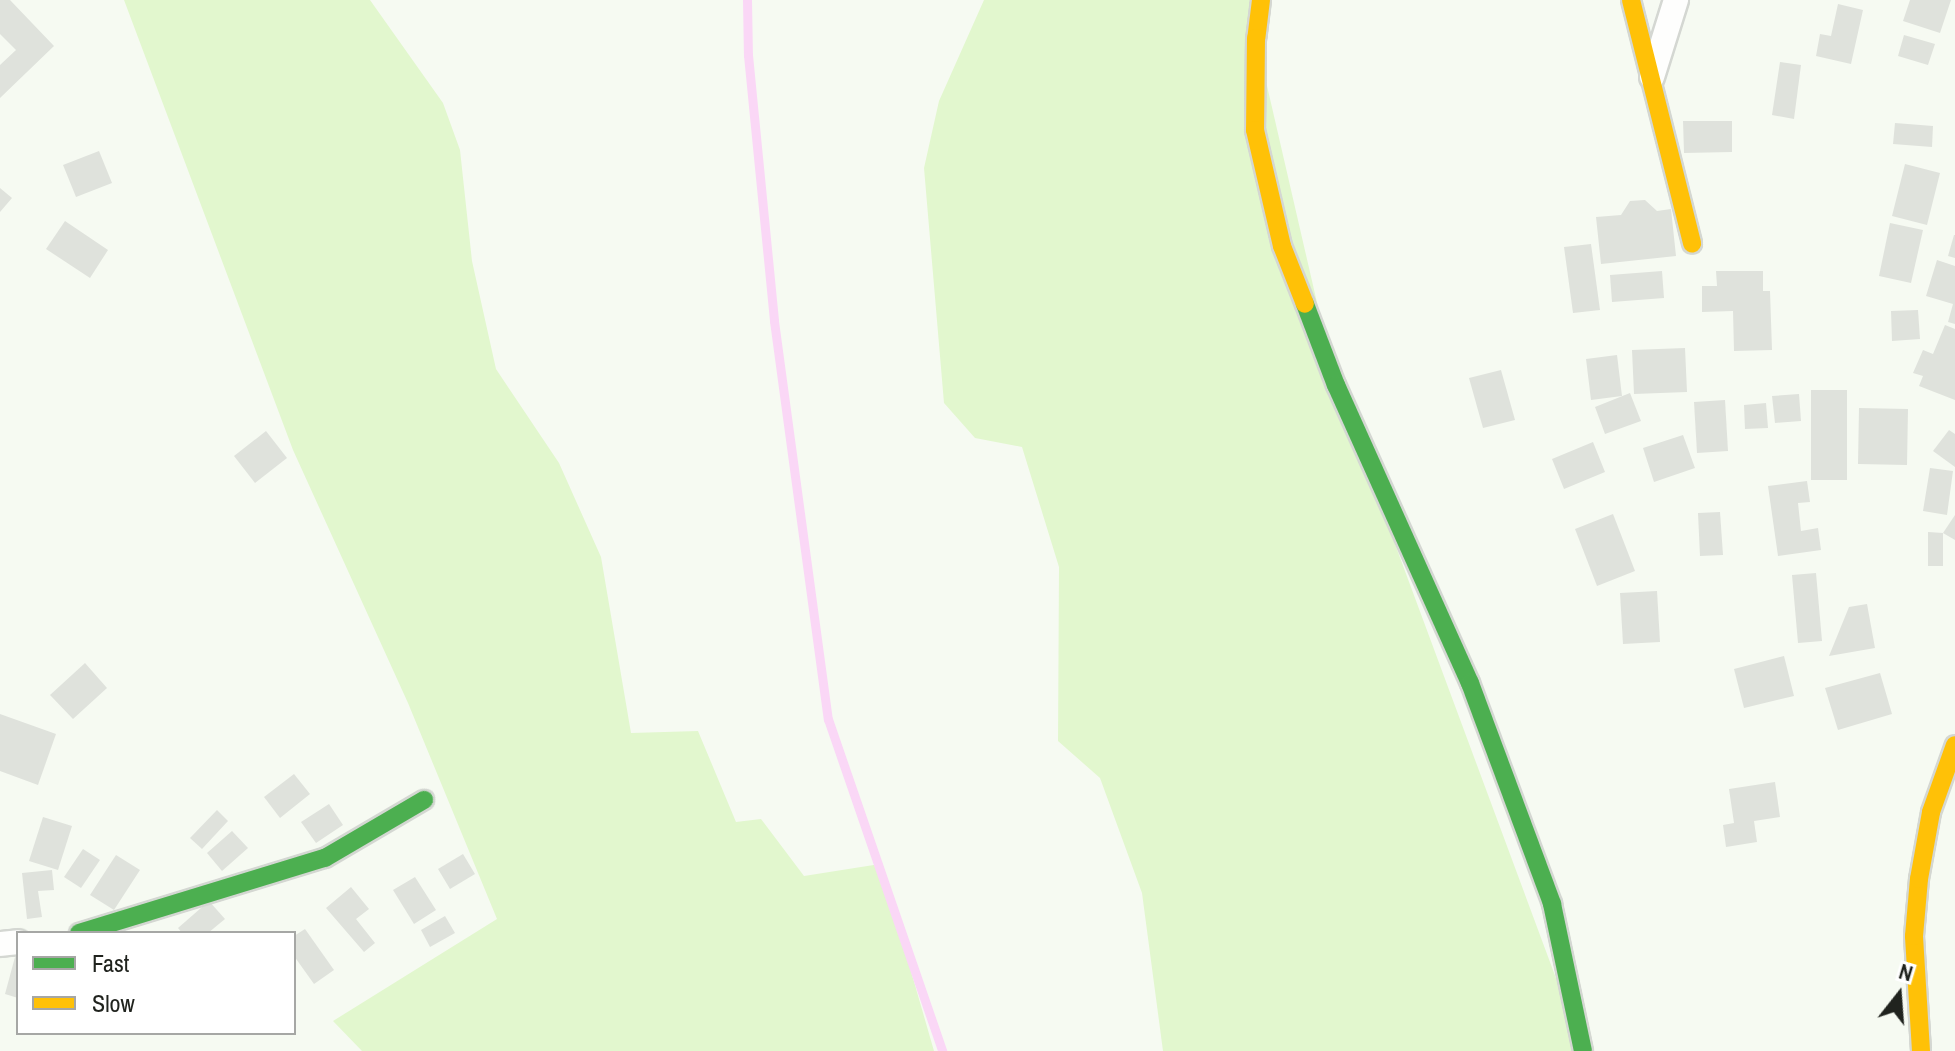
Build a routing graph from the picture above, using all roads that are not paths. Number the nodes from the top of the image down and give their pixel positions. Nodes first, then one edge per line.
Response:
1 (1261, 0) edge
2 (1631, 0) edge
3 (1676, 0) edge
4 (1652, 77) junction
5 (1692, 243) dead end
6 (1955, 745) edge
7 (424, 800) dead end
8 (86, 931) edge
9 (1583, 1051) edge
10 (1921, 1051) edge

1 - 9 main road
2 - 4 main road
3 - 4 street
4 - 5 main road
6 - 10 main road
7 - 8 main road

